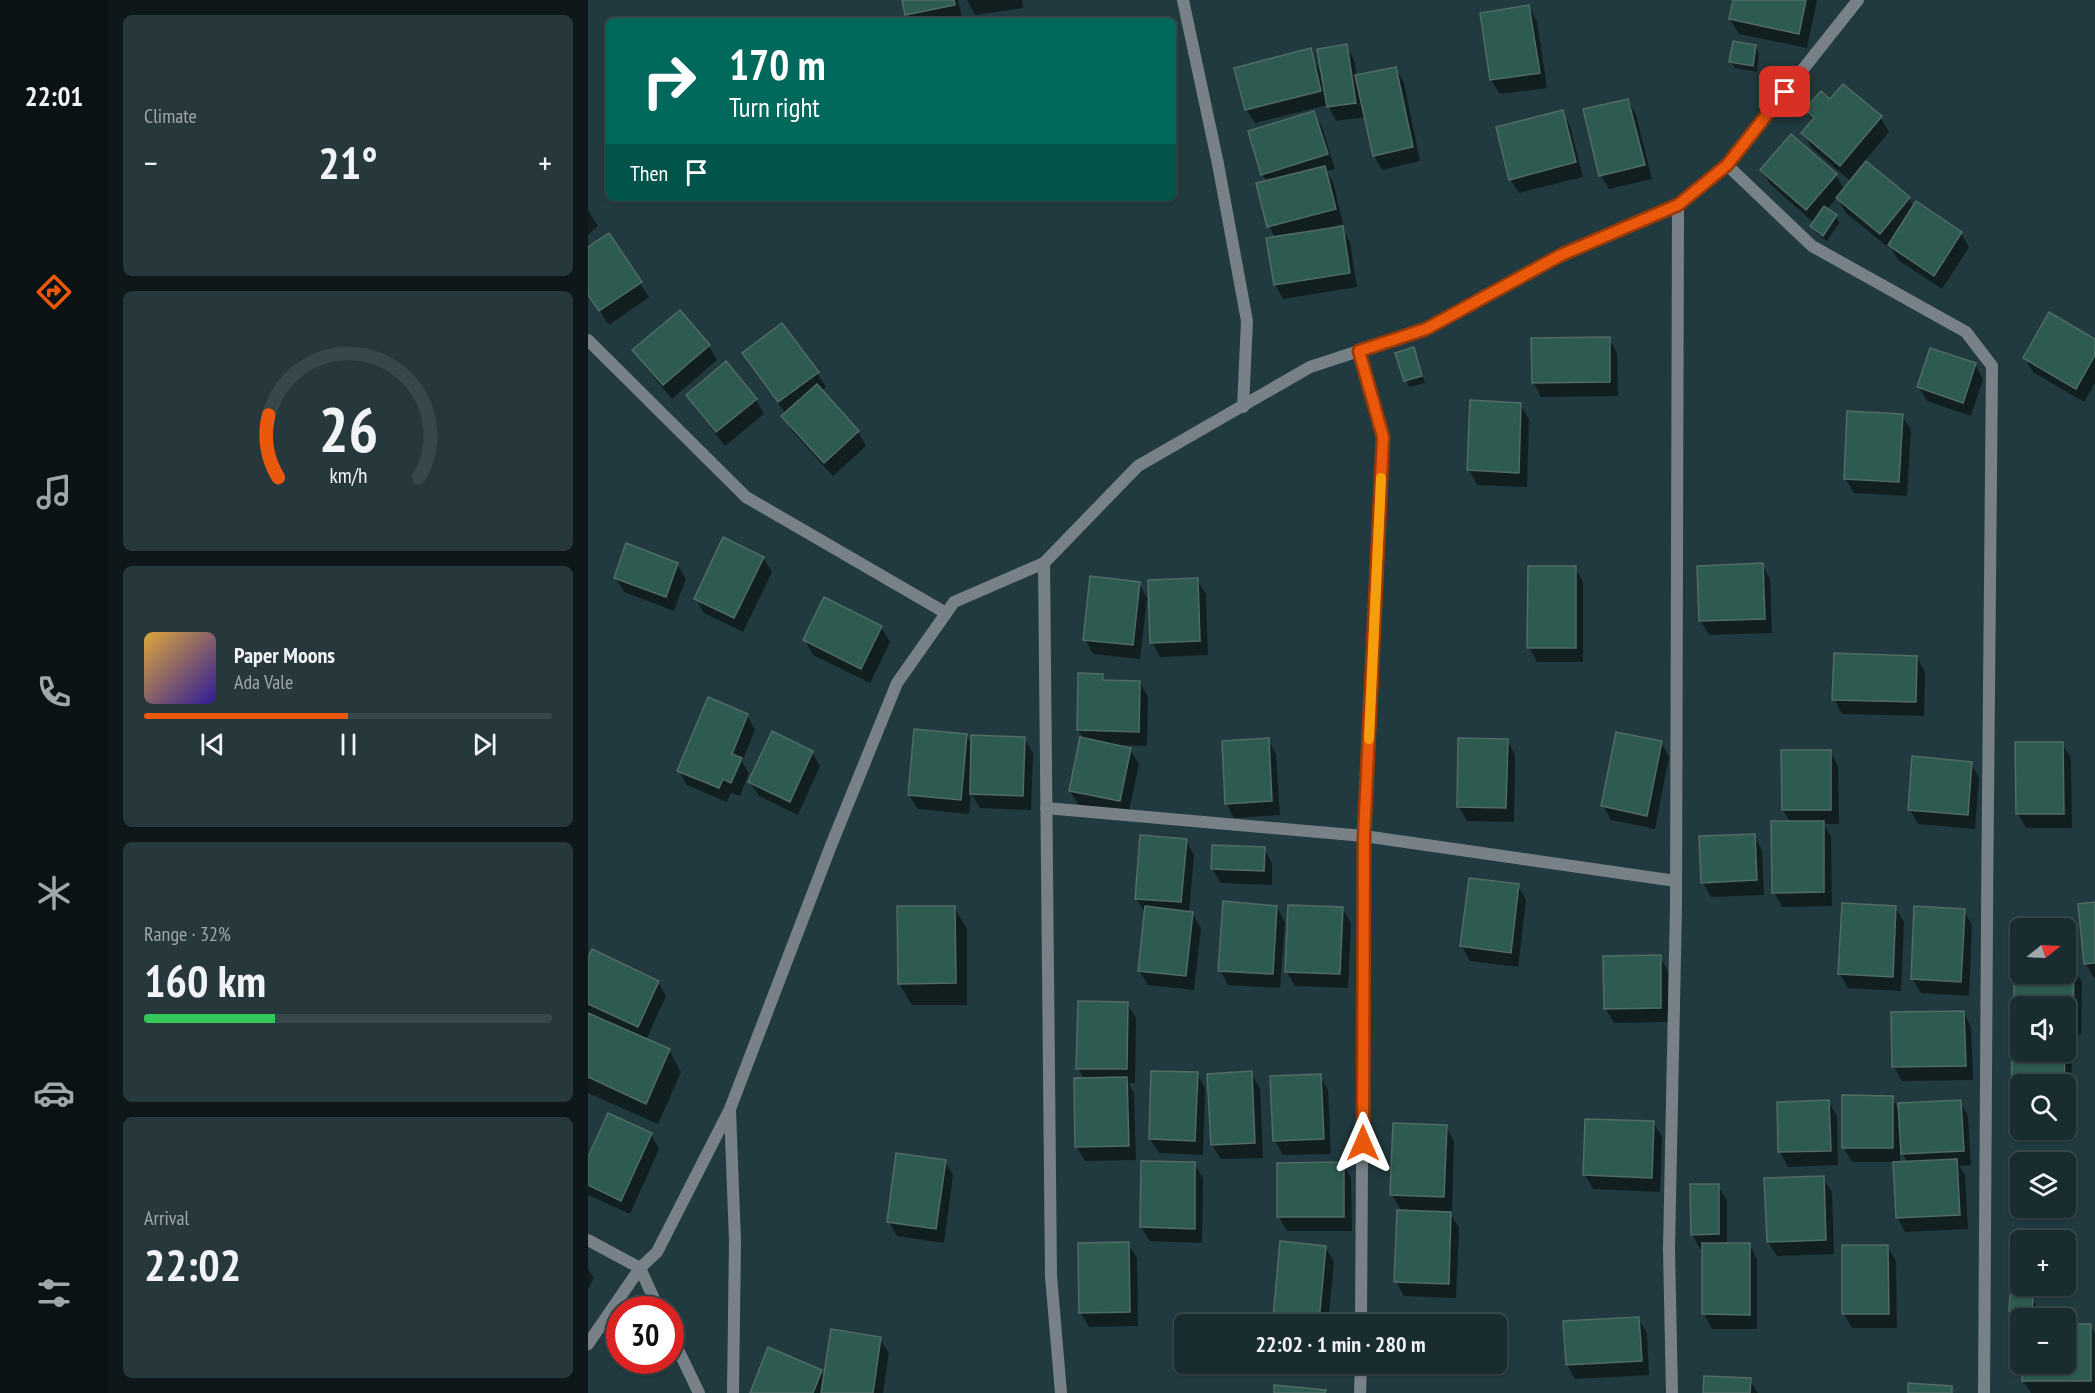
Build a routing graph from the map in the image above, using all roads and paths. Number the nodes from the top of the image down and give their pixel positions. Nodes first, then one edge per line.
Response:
1 (1184, 0) edge
2 (1857, 0) edge
3 (1727, 165) junction
4 (1678, 205) junction
5 (588, 340) edge
6 (1359, 351) junction
7 (1243, 407) junction
8 (1044, 563) junction
9 (946, 613) junction
10 (1046, 807) junction
11 (1364, 836) junction
12 (1676, 881) junction
13 (730, 1109) junction
14 (588, 1240) edge
15 (639, 1268) junction
16 (652, 1296) edge
17 (1361, 1314) edge
18 (588, 1344) edge
19 (684, 1362) edge
20 (1361, 1374) edge
21 (699, 1393) edge
22 (733, 1393) edge
23 (1061, 1393) edge
24 (1360, 1393) edge
25 (1672, 1393) edge
26 (1984, 1393) edge

1 - 7 street
2 - 3 street
3 - 4 street
3 - 26 street
4 - 6 street
4 - 12 street
5 - 9 street
6 - 7 street
6 - 11 street
7 - 8 street
8 - 9 street
8 - 10 street
9 - 13 street
10 - 11 street
10 - 23 street
11 - 12 street
11 - 17 street
12 - 25 street
13 - 15 street
13 - 22 street
14 - 15 street
15 - 16 street
15 - 18 street
19 - 21 street
20 - 24 street

